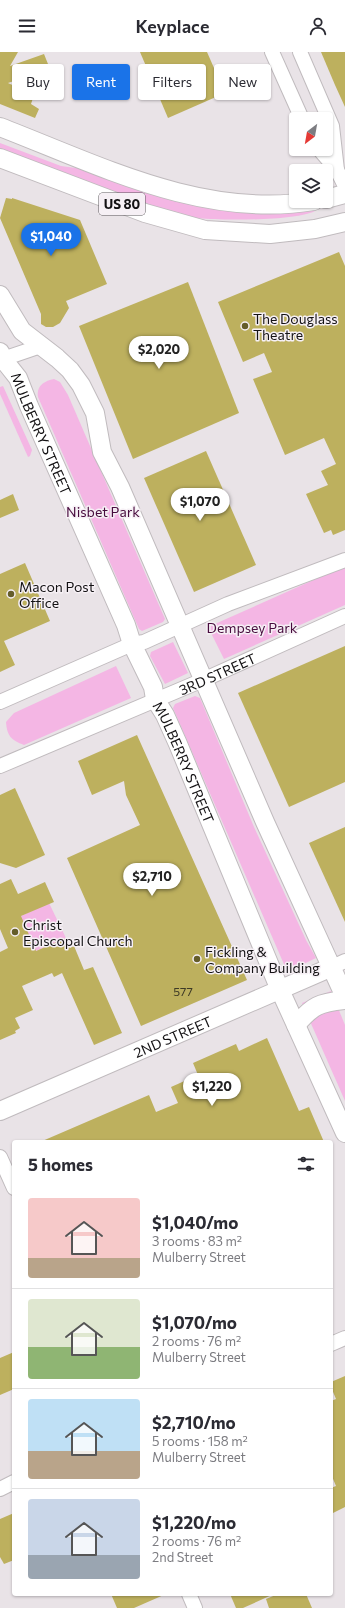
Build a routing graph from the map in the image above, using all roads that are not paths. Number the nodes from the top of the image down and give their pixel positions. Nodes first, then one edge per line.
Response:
1 (272, 52) edge
2 (300, 52) edge
3 (299, 112) edge
4 (0, 127) edge
5 (325, 156) edge
6 (0, 158) edge
7 (337, 170) junction
8 (345, 186) edge
9 (345, 194) edge
10 (333, 197) edge
11 (289, 204) edge
12 (345, 222) edge
13 (0, 295) edge
14 (41, 346) junction
15 (1, 357) edge
16 (345, 560) edge
17 (345, 616) edge
18 (179, 625) junction
19 (132, 644) junction
20 (203, 680) junction
21 (154, 699) junction
22 (0, 702) edge
23 (0, 766) edge
24 (339, 964) edge
25 (280, 990) junction
26 (345, 999) edge
27 (296, 1025) junction
28 (0, 1111) edge
29 (345, 1133) edge
30 (0, 1157) edge
31 (12, 1184) edge
32 (345, 1338) edge
33 (333, 1343) edge
34 (12, 1483) edge
35 (0, 1489) edge
36 (190, 1596) edge
37 (195, 1608) edge

1 - 3 street
2 - 7 street
4 - 11 main road, US 80
5 - 7 street
6 - 12 main road, US 80
7 - 8 street
9 - 10 main road
13 - 14 main road
14 - 15 street
14 - 18 main road
15 - 19 main road, MULBERRY STREET
16 - 18 street
17 - 20 street, 3RD STREET
18 - 19 street
18 - 20 main road
19 - 21 main road, MULBERRY STREET
19 - 22 street
20 - 21 street, 3RD STREET
20 - 24 main road
21 - 23 street, 3RD STREET
21 - 25 main road, MULBERRY STREET
24 - 25 main road, 2ND STREET
24 - 26 main road
25 - 27 main road, MULBERRY STREET
25 - 28 main road, 2ND STREET
26 - 27 main road
27 - 29 main road, MULBERRY STREET
30 - 31 street
32 - 33 street
34 - 35 street
36 - 37 street

